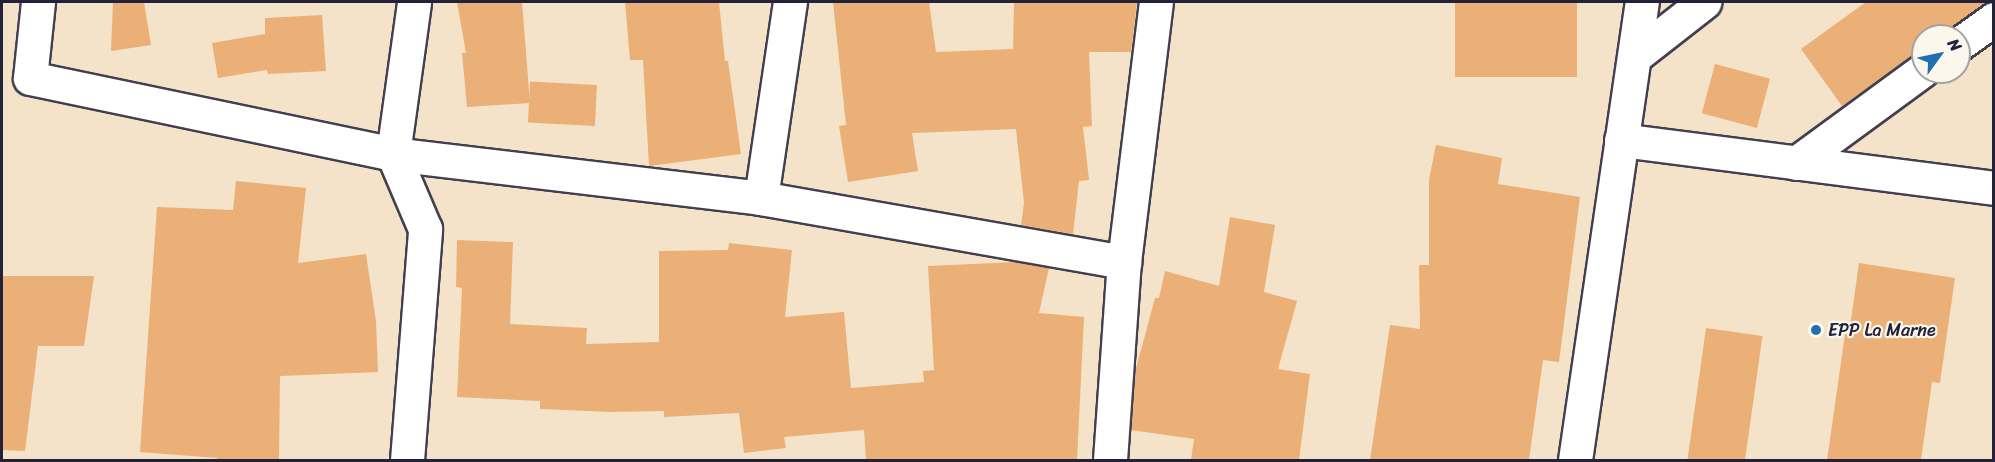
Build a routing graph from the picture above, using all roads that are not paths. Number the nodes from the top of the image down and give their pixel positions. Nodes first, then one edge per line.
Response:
1 (38, 2) edge
2 (414, 2) edge
3 (790, 2) edge
4 (1156, 2) edge
5 (1642, 2) edge
6 (1704, 2) edge
7 (1994, 19) edge
8 (1971, 35) edge
9 (1635, 56) junction
10 (1911, 79) edge
11 (1621, 140) junction
12 (393, 154) junction
13 (1796, 163) junction
14 (1994, 188) edge
15 (761, 198) junction
16 (1124, 262) junction
17 (407, 460) edge
18 (1110, 460) edge
19 (1575, 460) edge

1 - 12 street
2 - 12 street
3 - 15 street
4 - 16 street
5 - 9 street
6 - 9 street
7 - 8 street
9 - 11 street
10 - 13 street
11 - 13 street
11 - 19 street
12 - 15 street
12 - 17 street
13 - 14 street
15 - 16 street
16 - 18 street

